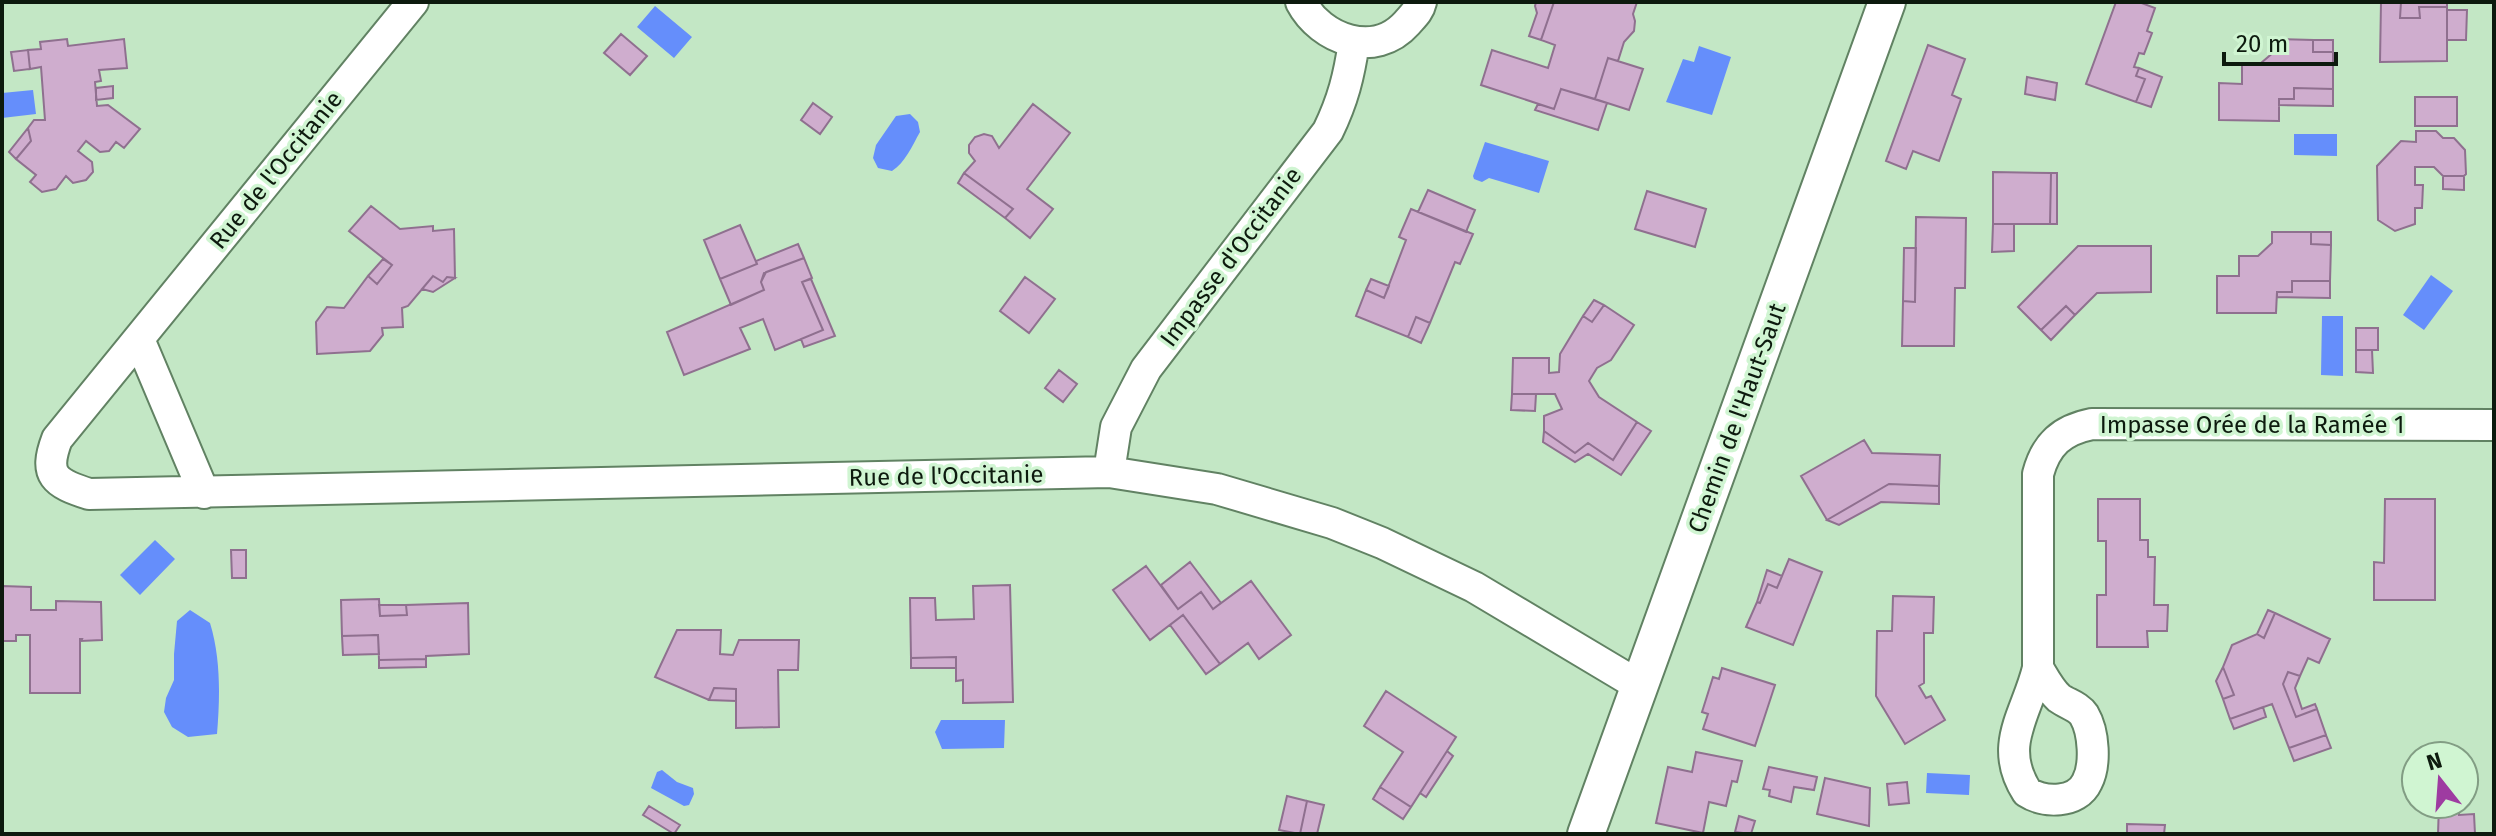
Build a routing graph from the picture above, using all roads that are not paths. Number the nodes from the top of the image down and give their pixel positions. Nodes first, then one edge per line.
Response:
1 (413, 2) edge
2 (1301, 2) edge
3 (1421, 2) edge
4 (1887, 2) edge
5 (1354, 42) junction
6 (139, 339) junction
7 (2494, 425) edge
8 (1109, 472) junction
9 (204, 493) junction
10 (2038, 668) dead end
11 (1640, 686) junction
12 (1586, 834) edge

1 - 6 street, Rue de l'Occitanie
2 - 5 street
3 - 5 street
4 - 11 street, Chemin de l'Haut-Saut
5 - 8 street, Impasse d'Occitanie
6 - 9 street
6 - 9 street, Rue de l'Occitanie
7 - 10 street, Impasse Orée de la Ramée 1
8 - 9 street, Rue de l'Occitanie
8 - 11 street, Rue de l'Occitanie
11 - 12 street, Chemin de l'Haut-Saut

